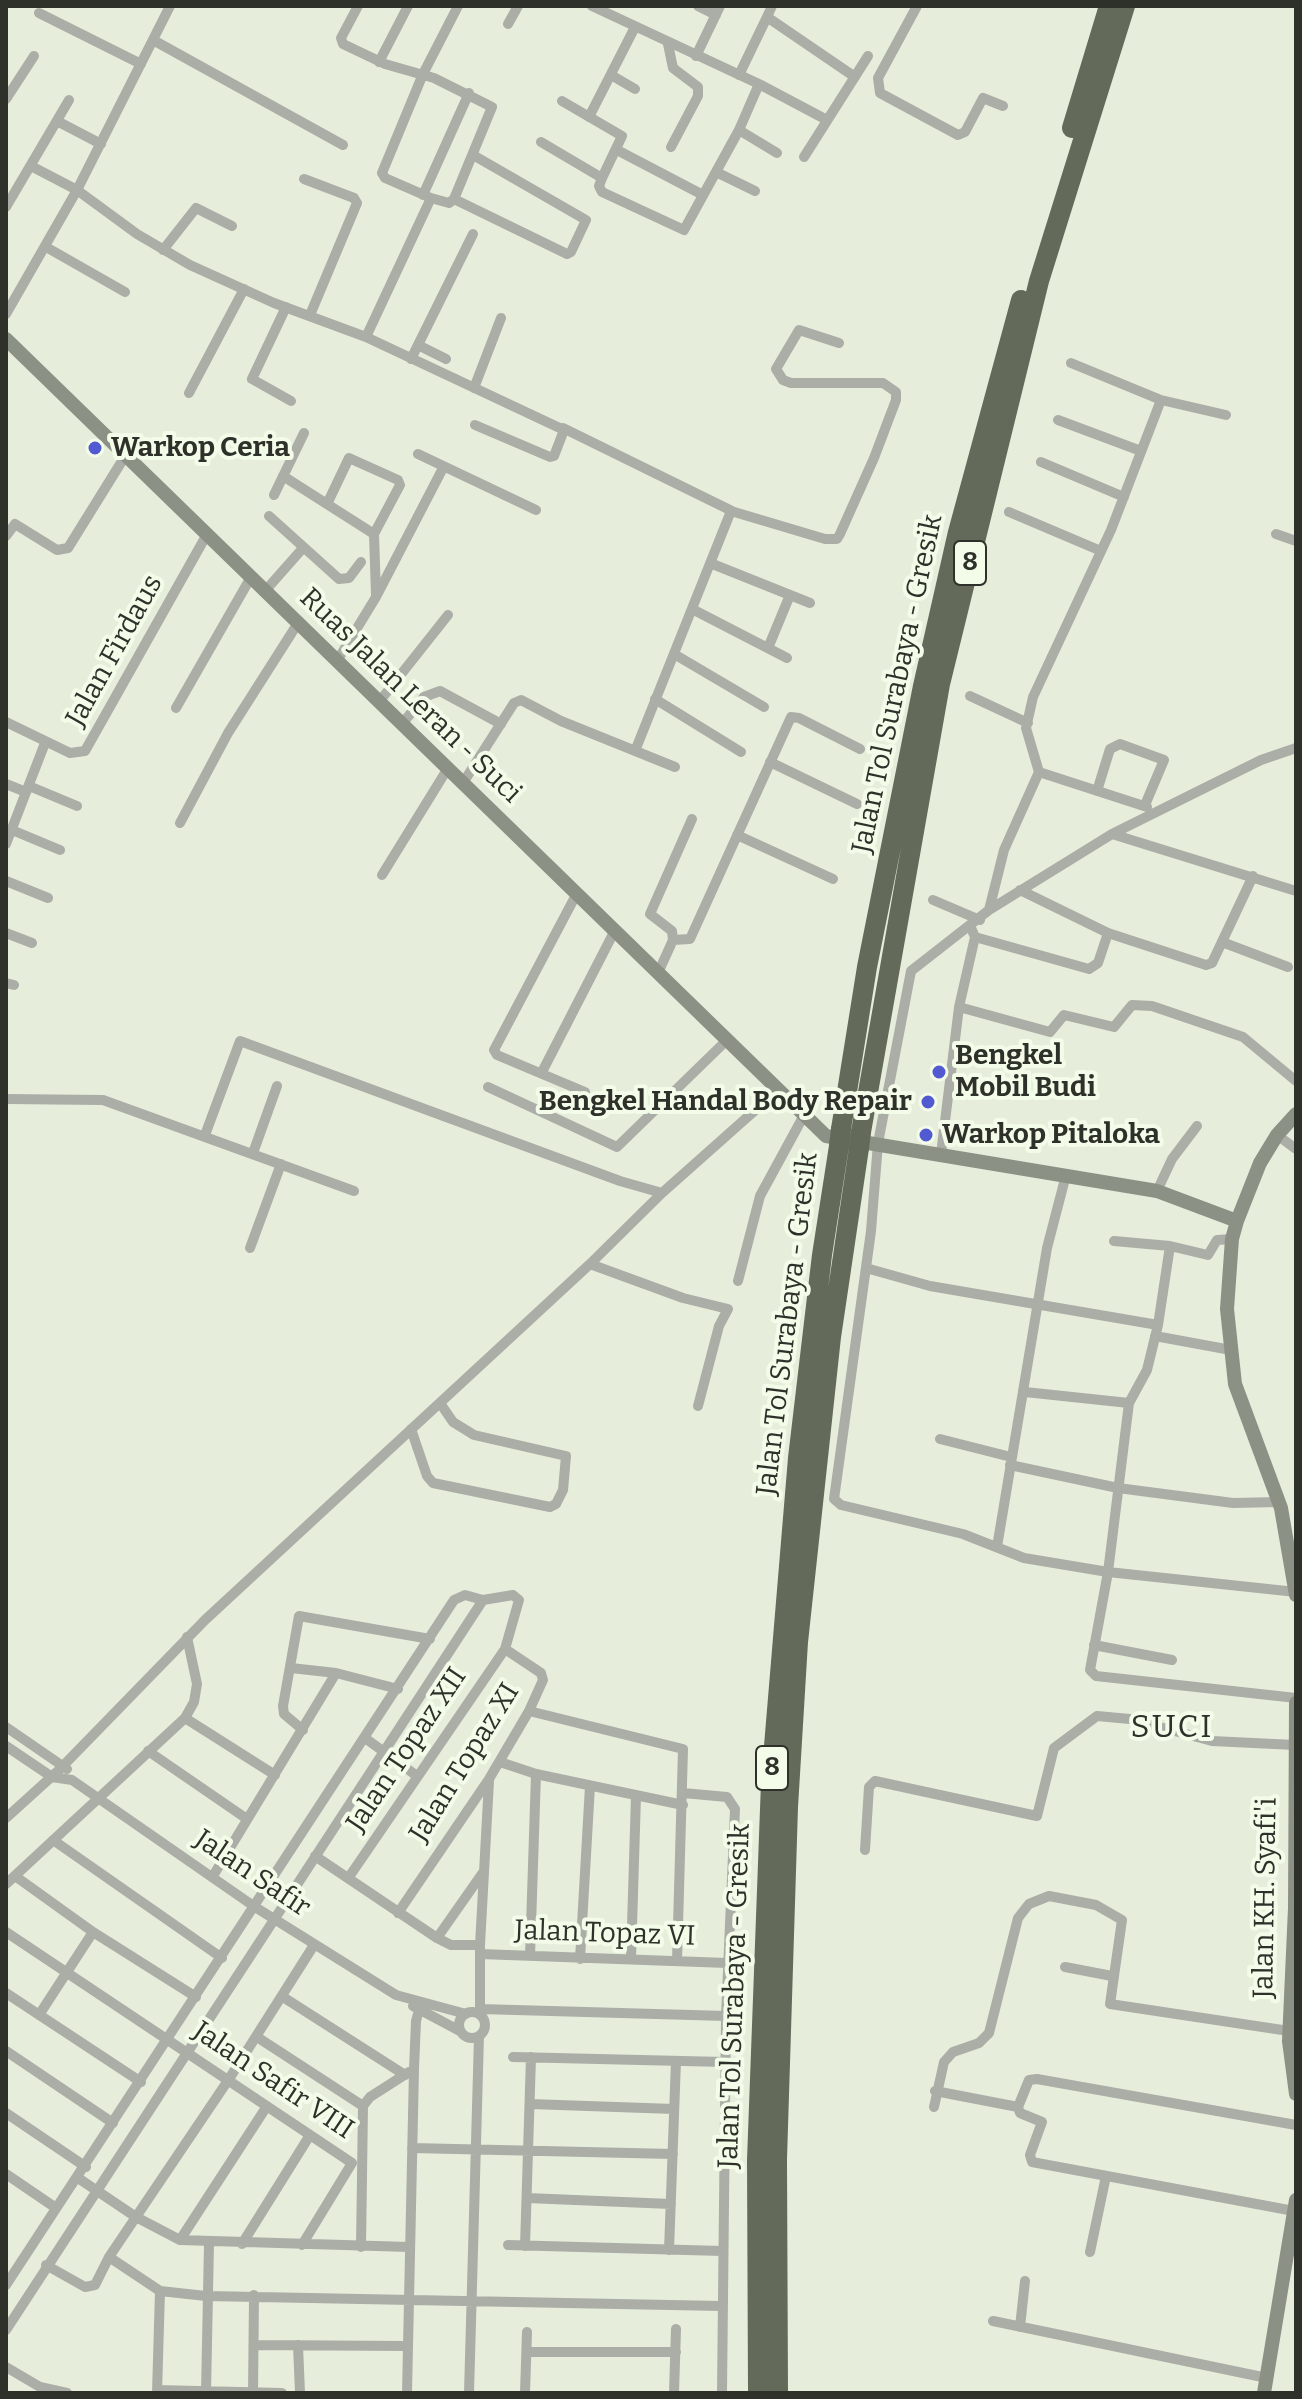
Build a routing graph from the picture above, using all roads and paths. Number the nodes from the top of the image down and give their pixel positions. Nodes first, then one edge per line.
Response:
1 (170, 6) edge
2 (358, 6) edge
3 (408, 6) edge
4 (458, 6) edge
5 (518, 6) edge
6 (592, 6) edge
7 (698, 6) edge
8 (772, 6) edge
9 (917, 6) edge
10 (1109, 6) edge
11 (1125, 6) edge
12 (718, 10) edge
13 (39, 13) dead end
14 (767, 17) junction
15 (508, 24) dead end
16 (635, 27) junction
17 (153, 40) junction
18 (668, 44) junction
19 (34, 56) dead end
20 (696, 56) junction
21 (868, 56) dead end
22 (379, 62) junction
23 (141, 64) junction
24 (423, 74) junction
25 (611, 75) junction
26 (739, 75) junction
27 (855, 77) junction
28 (759, 84) junction
29 (635, 89) dead end
30 (469, 93) junction
31 (6, 99) edge
32 (69, 100) dead end
33 (562, 101) dead end
34 (1003, 106) dead end
35 (589, 117) junction
36 (827, 120) junction
37 (57, 121) junction
38 (739, 130) junction
39 (541, 142) dead end
40 (101, 144) junction
41 (343, 145) dead end
42 (671, 147) dead end
43 (617, 150) junction
44 (777, 153) dead end
45 (473, 155) junction
46 (804, 157) dead end
47 (31, 166) junction
48 (716, 172) junction
49 (602, 178) junction
50 (304, 179) dead end
51 (77, 190) junction
52 (755, 191) dead end
53 (703, 195) junction
54 (427, 196) junction
55 (454, 199) junction
56 (6, 207) edge
57 (232, 226) dead end
58 (473, 234) dead end
59 (46, 247) junction
60 (163, 250) junction
61 (244, 289) junction
62 (125, 292) dead end
63 (286, 307) junction
64 (6, 314) edge
65 (310, 315) junction
66 (501, 318) dead end
67 (366, 337) junction
68 (6, 339) edge
69 (839, 343) dead end
70 (418, 345) junction
71 (411, 359) junction
72 (446, 359) dead end
73 (1071, 363) dead end
74 (474, 388) junction
75 (189, 393) dead end
76 (1161, 400) junction
77 (291, 401) dead end
78 (1226, 415) dead end
79 (1058, 420) dead end
80 (475, 425) dead end
81 (563, 428) junction
82 (304, 433) dead end
83 (1141, 451) junction
84 (127, 453) junction
85 (418, 454) dead end
86 (1041, 462) dead end
87 (443, 468) junction
88 (283, 476) junction
89 (274, 495) dead end
90 (1124, 497) junction
91 (328, 502) junction
92 (536, 510) dead end
93 (732, 511) junction
94 (1009, 512) dead end
95 (269, 516) dead end
96 (374, 534) junction
97 (1276, 534) dead end
98 (6, 536) edge
99 (206, 536) junction
100 (1296, 541) edge
101 (303, 548) junction
102 (1101, 551) junction
103 (361, 562) dead end
104 (710, 563) junction
105 (375, 565) junction
106 (389, 572) junction
107 (251, 577) junction
108 (265, 591) junction
109 (790, 595) junction
110 (376, 597) junction
111 (810, 603) dead end
112 (692, 609) junction
113 (448, 615) dead end
114 (298, 623) junction
115 (768, 648) junction
116 (674, 654) junction
117 (787, 658) dead end
118 (337, 661) junction
119 (970, 696) dead end
120 (655, 699) junction
121 (379, 702) junction
122 (764, 707) dead end
123 (176, 708) dead end
124 (6, 722) edge
125 (1028, 723) junction
126 (402, 724) junction
127 (501, 724) junction
128 (45, 743) junction
129 (1296, 748) edge
130 (860, 749) dead end
131 (635, 751) junction
132 (741, 752) dead end
133 (770, 762) junction
134 (675, 767) dead end
135 (448, 768) junction
136 (1039, 772) junction
137 (463, 783) junction
138 (6, 784) edge
139 (27, 789) junction
140 (1097, 791) junction
141 (857, 804) dead end
142 (77, 806) dead end
143 (1149, 808) junction
144 (692, 819) dead end
145 (180, 823) dead end
146 (12, 830) junction
147 (1112, 834) junction
148 (737, 835) junction
149 (6, 844) edge
150 (60, 850) dead end
151 (382, 875) dead end
152 (1253, 876) junction
153 (833, 879) dead end
154 (6, 881) edge
155 (1020, 890) junction
156 (1296, 891) edge
157 (576, 895) junction
158 (48, 898) dead end
159 (933, 900) dead end
160 (989, 910) junction
161 (980, 920) junction
162 (614, 932) junction
163 (973, 932) junction
164 (6, 933) edge
165 (1108, 933) junction
166 (673, 940) junction
167 (1222, 942) junction
168 (32, 943) dead end
169 (1288, 967) dead end
170 (658, 973) junction
171 (959, 1007) junction
172 (726, 1041) junction
173 (542, 1072) junction
174 (1296, 1079) edge
175 (277, 1086) dead end
176 (488, 1087) dead end
177 (779, 1089) junction
178 (585, 1092) dead end
179 (6, 1099) edge
180 (1296, 1114) edge
181 (803, 1117) junction
182 (1197, 1126) dead end
183 (205, 1135) junction
184 (1277, 1135) junction
185 (851, 1139) junction
186 (1296, 1149) edge
187 (253, 1153) junction
188 (941, 1154) junction
189 (281, 1164) junction
190 (1066, 1175) junction
191 (354, 1191) dead end
192 (1157, 1191) junction
193 (662, 1193) junction
194 (1237, 1221) junction
195 (1232, 1239) junction
196 (1114, 1241) dead end
197 (1170, 1246) junction
198 (250, 1248) dead end
199 (590, 1264) junction
200 (866, 1268) junction
201 (738, 1281) dead end
202 (1038, 1304) junction
203 (1157, 1331) junction
204 (1231, 1350) junction
205 (1025, 1392) junction
206 (440, 1403) junction
207 (1129, 1403) junction
208 (698, 1406) dead end
209 (411, 1429) junction
210 (940, 1439) dead end
211 (1011, 1461) junction
212 (1118, 1488) junction
213 (1279, 1502) junction
214 (997, 1547) junction
215 (1293, 1560) edge
216 (1108, 1572) junction
217 (1296, 1594) edge
218 (483, 1600) junction
219 (187, 1637) junction
220 (430, 1639) junction
221 (1094, 1645) junction
222 (505, 1649) junction
223 (1172, 1660) dead end
224 (291, 1668) junction
225 (336, 1673) junction
226 (398, 1689) junction
227 (1296, 1700) edge
228 (529, 1711) junction
229 (185, 1718) junction
230 (6, 1727) edge
231 (303, 1730) junction
232 (365, 1738) junction
233 (6, 1746) edge
234 (1295, 1748) edge
235 (148, 1751) junction
236 (385, 1753) junction
237 (500, 1762) junction
238 (64, 1764) junction
239 (536, 1774) junction
240 (275, 1775) junction
241 (417, 1776) junction
242 (52, 1777) junction
243 (489, 1779) junction
244 (72, 1780) junction
245 (590, 1786) junction
246 (683, 1793) junction
247 (636, 1796) junction
248 (99, 1797) junction
249 (683, 1805) junction
250 (1295, 1817) edge
251 (6, 1818) edge
252 (247, 1819) junction
253 (53, 1840) junction
254 (865, 1850) dead end
255 (315, 1856) junction
256 (484, 1870) junction
257 (213, 1876) junction
258 (349, 1877) junction
259 (10, 1880) edge
260 (255, 1907) junction
261 (1296, 1908) edge
262 (398, 1913) junction
263 (275, 1919) junction
264 (6, 1932) edge
265 (93, 1932) junction
266 (437, 1938) junction
267 (314, 1945) junction
268 (480, 1949) junction
269 (530, 1956) junction
270 (222, 1958) junction
271 (580, 1959) junction
272 (631, 1959) junction
273 (677, 1961) junction
274 (727, 1963) junction
275 (1065, 1967) dead end
276 (66, 1975) junction
277 (1112, 1976) junction
278 (1293, 1983) edge
279 (6, 1993) edge
280 (196, 1997) junction
281 (283, 1997) junction
282 (419, 2007) junction
283 (480, 2012) junction
284 (466, 2014) junction
285 (39, 2015) junction
286 (726, 2016) junction
287 (460, 2031) junction
288 (1289, 2031) junction
289 (479, 2036) junction
290 (257, 2037) junction
291 (168, 2039) junction
292 (6, 2051) edge
293 (187, 2052) junction
294 (513, 2057) dead end
295 (531, 2057) junction
296 (676, 2061) junction
297 (725, 2062) junction
298 (410, 2072) junction
299 (229, 2079) junction
300 (141, 2082) junction
301 (935, 2091) junction
302 (1296, 2094) edge
303 (530, 2104) junction
304 (267, 2106) junction
305 (363, 2106) junction
306 (934, 2107) dead end
307 (1018, 2107) junction
308 (674, 2109) junction
309 (6, 2113) edge
310 (113, 2123) junction
311 (1296, 2125) edge
312 (310, 2135) junction
313 (412, 2148) junction
314 (474, 2149) junction
315 (528, 2149) junction
316 (673, 2154) junction
317 (356, 2164) junction
318 (86, 2167) junction
319 (1106, 2176) junction
320 (7, 2178) edge
321 (78, 2178) junction
322 (95, 2190) junction
323 (527, 2198) junction
324 (671, 2204) junction
325 (1295, 2206) edge
326 (56, 2208) junction
327 (136, 2217) junction
328 (180, 2240) junction
329 (209, 2243) junction
330 (242, 2244) junction
331 (302, 2245) junction
332 (508, 2245) dead end
333 (525, 2246) junction
334 (361, 2247) junction
335 (409, 2247) junction
336 (669, 2250) junction
337 (722, 2251) junction
338 (1090, 2252) dead end
339 (109, 2257) junction
340 (46, 2265) junction
341 (1025, 2281) dead end
342 (6, 2285) edge
343 (160, 2291) junction
344 (254, 2295) junction
345 (206, 2296) junction
346 (408, 2300) junction
347 (471, 2303) junction
348 (721, 2306) junction
349 (993, 2321) dead end
350 (1020, 2327) junction
351 (676, 2329) dead end
352 (6, 2330) edge
353 (527, 2332) dead end
354 (256, 2345) junction
355 (298, 2345) junction
356 (406, 2346) junction
357 (527, 2352) junction
358 (676, 2352) junction
359 (6, 2367) edge
360 (1266, 2386) edge
361 (157, 2392) edge
362 (206, 2392) edge
363 (67, 2393) edge
364 (253, 2393) edge
365 (282, 2393) edge
366 (300, 2393) edge
367 (407, 2393) edge
368 (469, 2393) edge
369 (525, 2393) edge
370 (674, 2393) edge
371 (722, 2393) edge
372 (758, 2393) edge
373 (778, 2393) edge

1 - 17 street
2 - 22 street
3 - 22 street
4 - 24 street
5 - 15 street
6 - 16 street
7 - 12 street
8 - 14 street
9 - 34 street
10 - 185 highway, Jalan Tol Surabaya - Gresik / 8
11 - 185 highway, Jalan Tol Surabaya - Gresik / 8
12 - 20 street
13 - 23 street
14 - 26 street
14 - 27 street
16 - 18 street
16 - 25 street
17 - 23 street
17 - 41 street
18 - 20 street
18 - 42 street
19 - 31 street
20 - 26 street
21 - 27 street
22 - 24 street
23 - 40 street
24 - 30 street
24 - 54 street
25 - 29 street
25 - 35 street
26 - 28 street
27 - 36 street
28 - 36 street
28 - 38 street
30 - 45 street
30 - 54 street
32 - 37 street
33 - 35 street
35 - 43 street
36 - 46 street
37 - 40 street
37 - 47 street
38 - 44 street
38 - 48 street
39 - 49 street
40 - 51 street
43 - 49 street
43 - 53 street
45 - 55 street
45 - 55 street
47 - 51 street
47 - 56 street
48 - 52 street
48 - 53 street
49 - 53 street
50 - 65 street
51 - 59 street
51 - 60 street
54 - 55 street
54 - 67 street
57 - 60 street
58 - 70 street
59 - 62 street
59 - 64 street
60 - 61 street
61 - 63 street
61 - 75 street
63 - 65 street
63 - 77 street
65 - 67 street
66 - 74 street
67 - 71 street
68 - 84 main road, Ruas Jalan Leran - Suci
69 - 93 street
70 - 71 street
70 - 72 street
71 - 74 street
73 - 76 street
74 - 81 street
76 - 78 street
76 - 83 street
79 - 83 street
80 - 81 street
81 - 93 street
82 - 88 street
83 - 90 street
84 - 98 street
84 - 99 main road, Ruas Jalan Leran - Suci
85 - 87 street
86 - 90 street
87 - 92 street
87 - 106 street
88 - 89 street
88 - 91 street
90 - 102 street
91 - 96 street
91 - 96 street
93 - 104 street
94 - 102 street
95 - 101 street
96 - 105 street
97 - 100 street
99 - 107 main road, Ruas Jalan Leran - Suci
99 - 128 street, Jalan Firdaus
101 - 103 street
101 - 108 street
102 - 125 street
104 - 109 street
104 - 112 street
105 - 106 street
105 - 110 street
106 - 110 street
107 - 108 main road, Ruas Jalan Leran - Suci
107 - 123 street
108 - 114 main road, Ruas Jalan Leran - Suci
109 - 111 street
109 - 115 street
110 - 118 street
112 - 115 street
112 - 116 street
113 - 121 street
114 - 118 main road, Ruas Jalan Leran - Suci
114 - 145 street
115 - 117 street
116 - 120 street
116 - 122 street
118 - 121 main road, Ruas Jalan Leran - Suci
119 - 125 street
120 - 131 street
120 - 132 street
121 - 126 main road, Ruas Jalan Leran - Suci
124 - 128 street, Jalan Firdaus
125 - 136 street
126 - 127 street
126 - 135 main road, Ruas Jalan Leran - Suci
127 - 131 street
127 - 137 street
128 - 139 street
129 - 143 street
130 - 133 street
131 - 134 street
133 - 141 street
133 - 148 street
135 - 137 main road, Ruas Jalan Leran - Suci
135 - 151 street
136 - 140 street
136 - 160 street
137 - 157 main road, Ruas Jalan Leran - Suci
138 - 139 street
139 - 142 street
139 - 146 street
140 - 143 street
140 - 143 street
143 - 147 street
144 - 166 street
146 - 149 street
146 - 150 street
147 - 152 street
147 - 155 street
148 - 153 street
148 - 166 street
152 - 156 street
152 - 167 street
154 - 158 street
155 - 160 street
155 - 165 street
157 - 162 main road, Ruas Jalan Leran - Suci
157 - 173 street
159 - 161 street
160 - 161 street
161 - 163 street
162 - 170 main road, Ruas Jalan Leran - Suci
162 - 173 street
163 - 165 street
163 - 171 street
163 - 185 street
164 - 168 street
165 - 167 street
166 - 170 street
167 - 169 street
170 - 172 main road, Ruas Jalan Leran - Suci
171 - 174 street
171 - 188 street
172 - 176 street
172 - 177 main road, Ruas Jalan Leran - Suci
173 - 178 street
175 - 187 street
177 - 181 main road, Ruas Jalan Leran - Suci
177 - 193 street
179 - 183 street
180 - 184 main road
181 - 185 main road, Ruas Jalan Leran - Suci
181 - 201 street
182 - 192 street
183 - 187 street
183 - 193 street
184 - 186 street
184 - 194 main road
185 - 188 main road
185 - 200 street
185 - 372 highway, Jalan Tol Surabaya - Gresik / 8
185 - 373 highway, Jalan Tol Surabaya - Gresik / 8
187 - 189 street
188 - 190 main road
189 - 191 street
189 - 198 street
190 - 192 main road
190 - 202 street
192 - 194 main road
193 - 199 street
194 - 195 main road
195 - 197 street
195 - 204 main road
196 - 197 street
197 - 203 street
199 - 206 street
199 - 208 street
200 - 202 street
200 - 214 street
202 - 203 street
202 - 205 street
203 - 204 street
203 - 207 street
204 - 213 main road
205 - 207 street
205 - 211 street
206 - 209 street
206 - 209 street
207 - 212 street
209 - 219 street
210 - 211 street
211 - 212 street
211 - 214 street
212 - 213 street
212 - 216 street
213 - 215 main road
214 - 216 street
215 - 217 main road
216 - 217 street
216 - 221 street
218 - 220 street
218 - 222 street, Jalan Topaz XII
218 - 236 street
219 - 229 street
219 - 238 street
220 - 224 street
220 - 226 street
221 - 223 street
221 - 227 street
222 - 228 street, Jalan Topaz XI
222 - 241 street, Jalan Topaz XII
224 - 225 street
224 - 231 street
225 - 226 street
225 - 231 street
226 - 232 street
227 - 234 main road, Jalan KH. Syafi'i
228 - 237 street, Jalan Topaz XI
228 - 246 street
229 - 235 street
229 - 240 street
230 - 238 street
231 - 240 street
232 - 236 street
232 - 260 street
233 - 242 street
234 - 250 main road, Jalan KH. Syafi'i
234 - 254 street
235 - 248 street
235 - 252 street
236 - 241 street
236 - 255 street
237 - 239 street
237 - 243 street, Jalan Topaz XI
238 - 242 street
238 - 244 street
239 - 245 street
239 - 269 street
240 - 252 street
241 - 258 street, Jalan Topaz XII
242 - 244 street
242 - 251 street
243 - 256 street
243 - 262 street, Jalan Topaz XI
244 - 248 street, Jalan Safir
245 - 247 street
245 - 271 street
246 - 249 street
246 - 274 street
247 - 249 street
247 - 272 street
248 - 253 street
248 - 257 street, Jalan Safir
249 - 273 street
250 - 261 main road, Jalan KH. Syafi'i
252 - 257 street
253 - 259 street
253 - 270 street
255 - 258 street
255 - 263 street
256 - 266 street
256 - 268 street
257 - 260 street, Jalan Safir
258 - 262 street
259 - 265 street
260 - 263 street, Jalan Safir
260 - 270 street
261 - 278 main road, Jalan KH. Syafi'i
262 - 266 street
263 - 267 street, Jalan Safir
263 - 293 street
264 - 276 street, Jalan Safir VIII
265 - 276 street
265 - 280 street
266 - 268 street, Jalan Topaz VI
267 - 281 street
267 - 282 street, Jalan Safir
268 - 269 street, Jalan Topaz VI
268 - 283 street
269 - 271 street, Jalan Topaz VI
270 - 280 street
271 - 272 street, Jalan Topaz VI
272 - 273 street, Jalan Topaz VI
273 - 274 street, Jalan Topaz VI
274 - 286 street
275 - 277 street
276 - 285 street
276 - 291 street, Jalan Safir VIII
277 - 288 street
277 - 301 street
278 - 288 main road, Jalan KH. Syafi'i
279 - 285 street
280 - 291 street
281 - 290 street
281 - 298 street
282 - 284 street, Jalan Safir
282 - 287 street, Jalan Safir
282 - 298 street
283 - 284 street
283 - 286 street
283 - 289 street
284 - 287 street
285 - 300 street
286 - 297 street
287 - 289 street
288 - 302 main road, Jalan KH. Syafi'i
289 - 314 street
290 - 299 street
290 - 305 street
291 - 293 street, Jalan Safir VIII
291 - 300 street
292 - 310 street
293 - 299 street, Jalan Safir VIII
293 - 322 street
294 - 295 street
295 - 296 street
295 - 303 street
296 - 297 street
296 - 308 street
297 - 337 street
298 - 305 street
298 - 313 street
299 - 304 street, Jalan Safir VIII
299 - 327 street
300 - 310 street
301 - 306 street
301 - 307 street
303 - 308 street
303 - 315 street
304 - 312 street, Jalan Safir VIII
304 - 328 street
305 - 317 street
307 - 311 street
307 - 319 street
308 - 316 street
309 - 318 street
310 - 318 street
312 - 317 street, Jalan Safir VIII
312 - 330 street
313 - 314 street
313 - 335 street
314 - 315 street
314 - 347 street
315 - 316 street
315 - 323 street
316 - 324 street
317 - 331 street
317 - 334 street
318 - 321 street
319 - 325 street
319 - 338 street
320 - 326 street
321 - 322 street
321 - 326 street
322 - 327 street
322 - 340 street
323 - 324 street
323 - 333 street
324 - 336 street
325 - 360 main road
326 - 342 street
327 - 328 street
327 - 339 street
328 - 329 street
329 - 330 street
329 - 345 street
330 - 331 street
331 - 334 street
332 - 333 street
333 - 336 street
334 - 335 street
335 - 346 street
336 - 337 street
337 - 348 street
339 - 340 street
339 - 343 street
340 - 352 street
341 - 350 street
343 - 345 street
343 - 361 street
344 - 345 street
344 - 346 street
344 - 354 street
345 - 362 street
346 - 347 street
346 - 356 street
347 - 348 street
347 - 368 street
348 - 371 street
349 - 350 street
350 - 360 street
351 - 358 street
353 - 357 street
354 - 355 street
354 - 364 street
355 - 356 street
355 - 366 street
356 - 367 street
357 - 358 street
357 - 369 street
358 - 370 street
359 - 363 street
361 - 362 street
362 - 364 street
364 - 365 street

